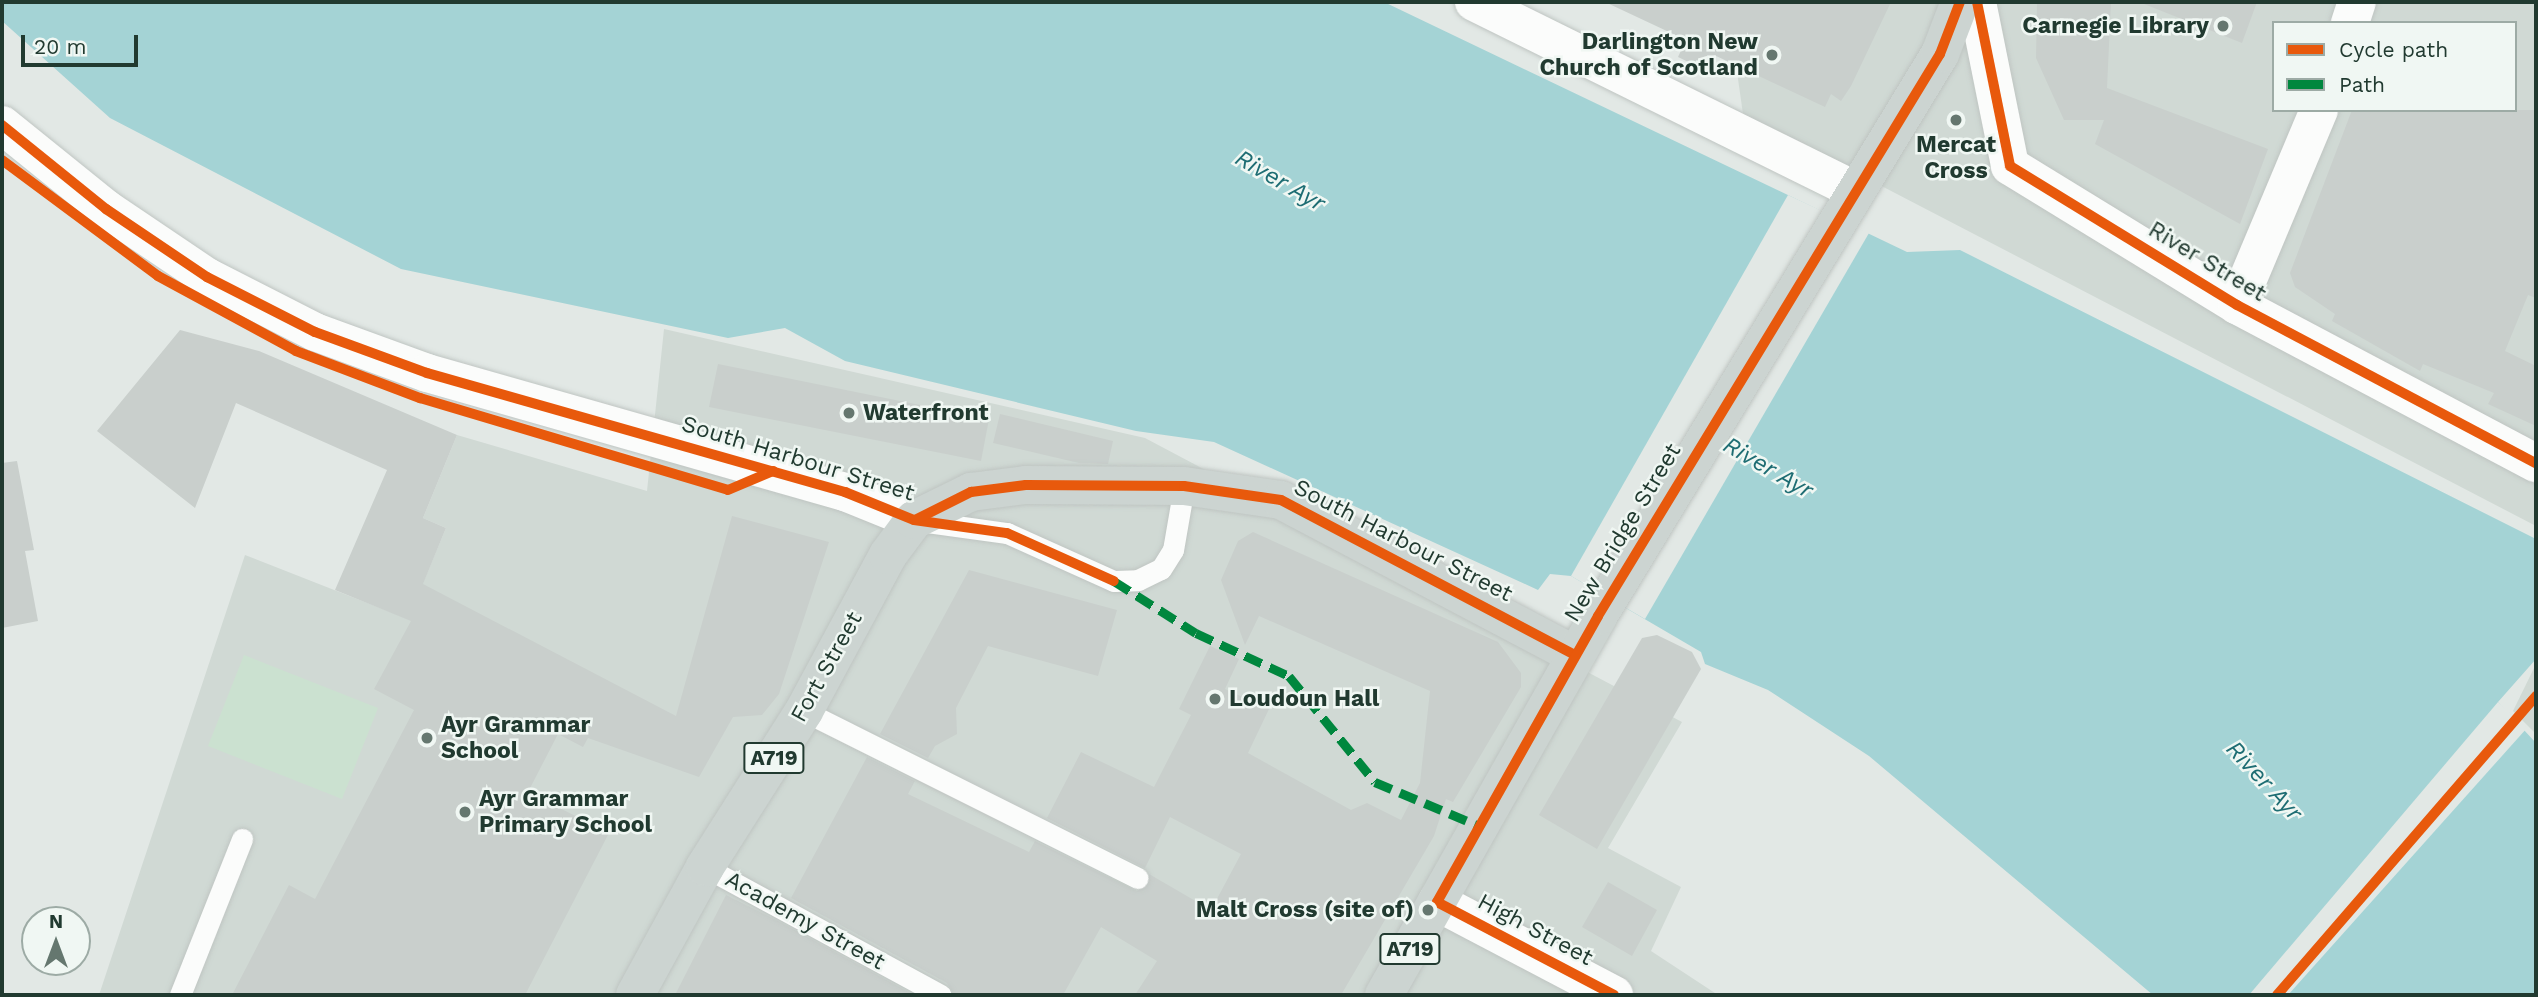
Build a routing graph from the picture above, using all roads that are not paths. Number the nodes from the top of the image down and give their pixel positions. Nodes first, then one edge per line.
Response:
1 (1474, 2) edge
2 (1960, 2) edge
3 (1977, 2) edge
4 (2357, 2) edge
5 (2351, 21) edge
6 (2318, 112) edge
7 (2, 125) edge
8 (1847, 199) junction
9 (2237, 305) junction
10 (2536, 463) edge
11 (1184, 486) junction
12 (914, 520) junction
13 (1575, 655) junction
14 (804, 711) junction
15 (242, 839) dead end
16 (705, 867) junction
17 (1137, 878) dead end
18 (1437, 902) junction
19 (180, 995) edge
20 (635, 995) edge
21 (941, 995) edge
22 (1384, 995) edge
23 (1614, 995) edge

1 - 8 street
2 - 8 main road, A719
3 - 9 street, River Street
4 - 5 street
6 - 9 street
7 - 12 street, South Harbour Street
8 - 13 main road, New Bridge Street / A719
9 - 10 street, River Street
11 - 12 main road, South Harbour Street / A719
11 - 12 lane
11 - 13 main road, South Harbour Street / A719
12 - 14 main road, Fort Street / A719
13 - 18 main road, New Bridge Street / A719
14 - 16 main road, Fort Street / A719
14 - 17 lane
15 - 19 lane
16 - 20 main road, Fort Street / A719
16 - 21 lane, Academy Street
18 - 22 main road, New Bridge Street / A719
18 - 23 street, High Street

